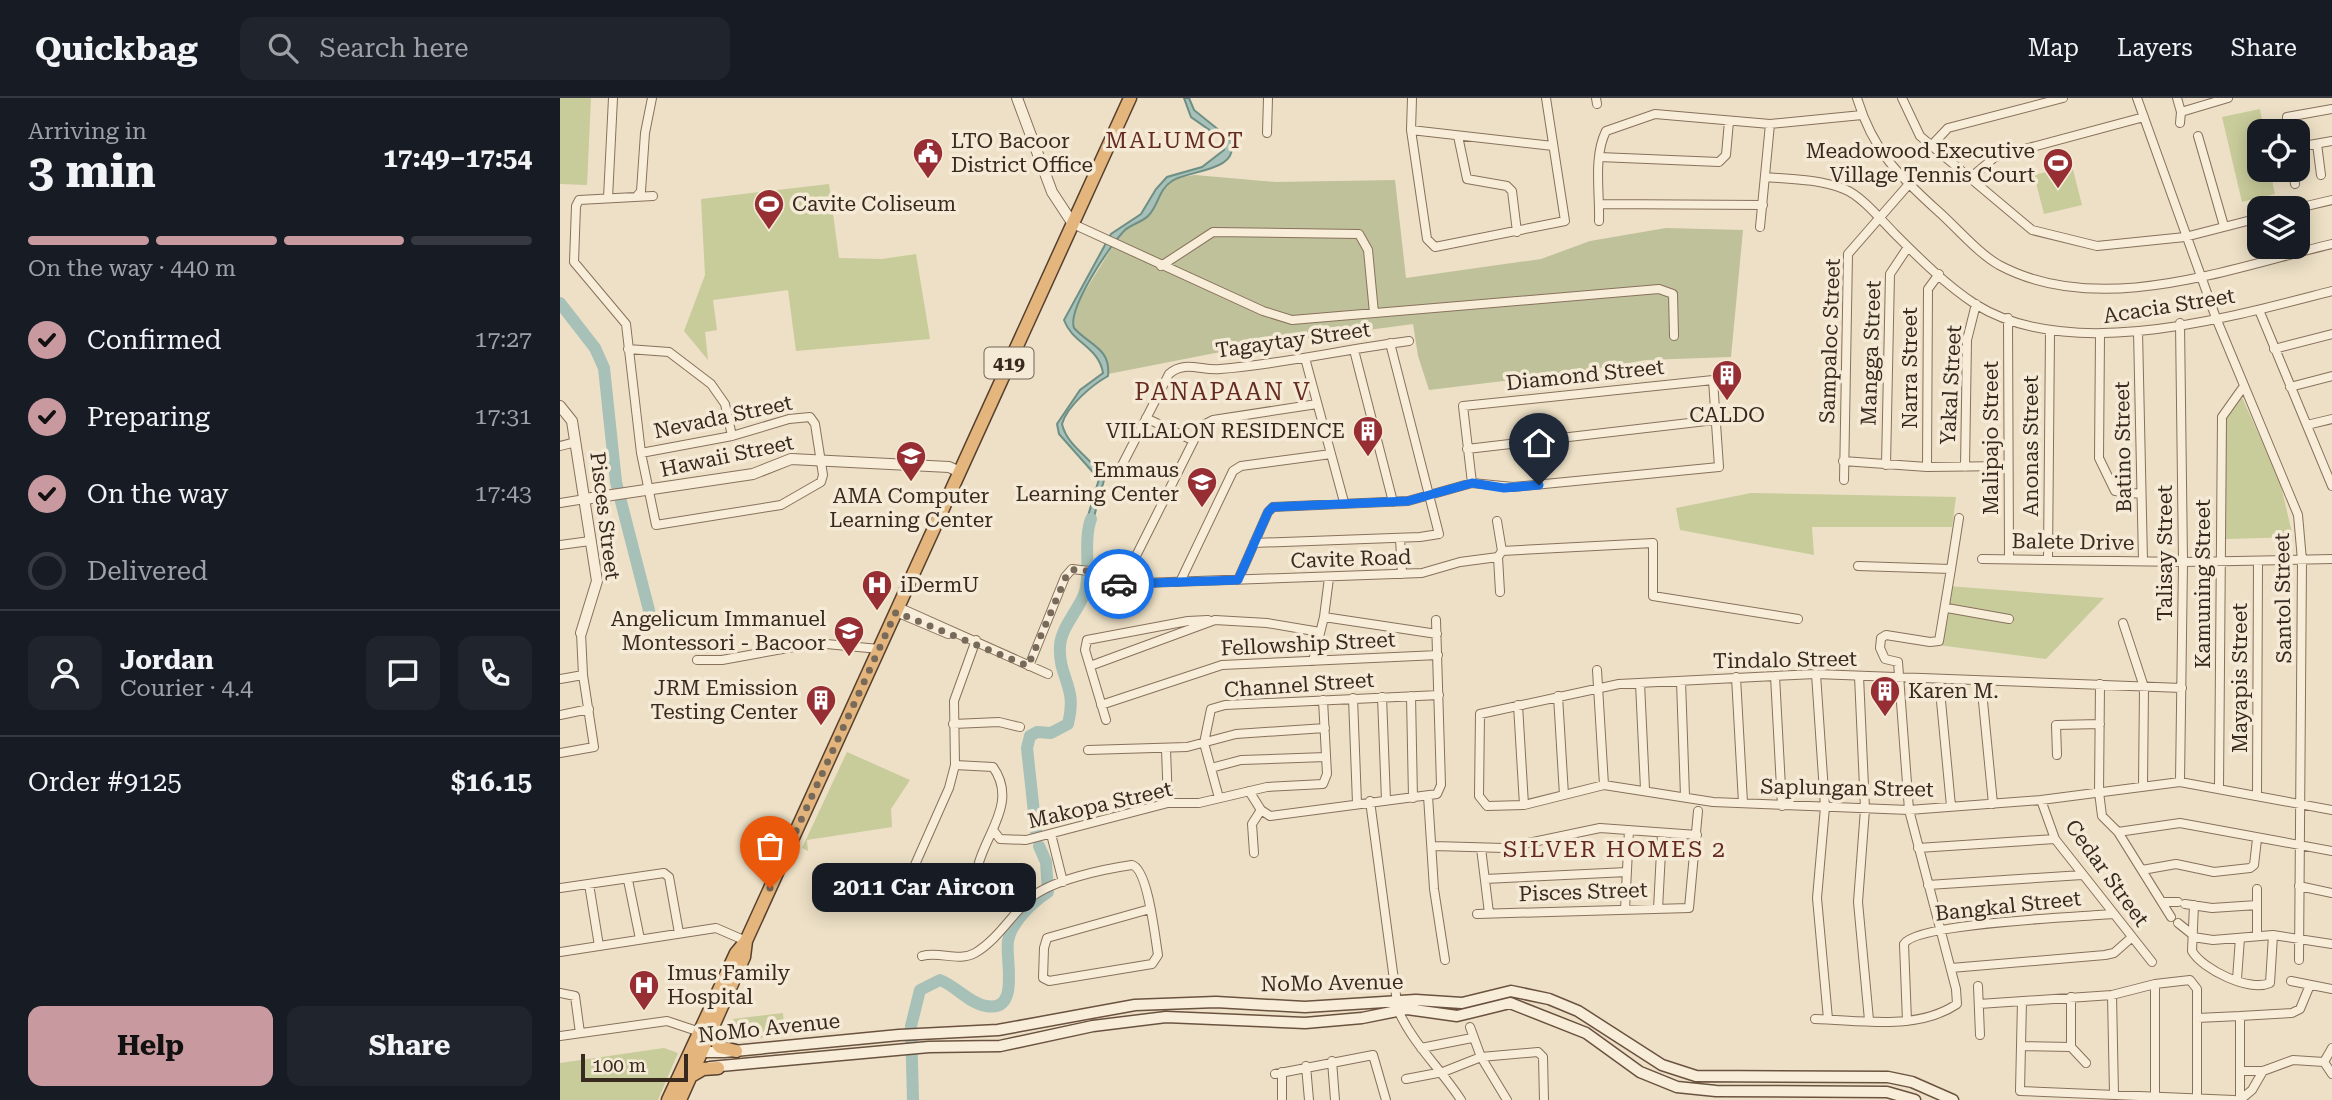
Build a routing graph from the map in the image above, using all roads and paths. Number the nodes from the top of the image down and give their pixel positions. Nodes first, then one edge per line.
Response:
1 (613, 98) edge
2 (652, 98) edge
3 (1017, 98) edge
4 (1268, 98) edge
5 (1412, 98) edge
6 (1546, 98) edge
7 (1857, 98) edge
8 (1902, 98) edge
9 (2063, 98) edge
10 (2137, 98) edge
11 (2177, 98) edge
12 (2228, 98) edge
13 (1127, 99) edge
14 (2210, 101) edge
15 (2332, 109) edge
16 (2182, 112) junction
17 (1862, 115) junction
18 (2144, 117) junction
19 (2287, 119) edge
20 (1729, 121) junction
21 (1770, 124) junction
22 (2180, 124) dead end
23 (1410, 130) junction
24 (1267, 133) dead end
25 (1458, 136) junction
26 (2199, 136) dead end
27 (2332, 141) edge
28 (2317, 144) junction
29 (2310, 145) edge
30 (1553, 146) junction
31 (1931, 146) junction
32 (1599, 157) junction
33 (2321, 175) dead end
34 (1765, 177) junction
35 (1970, 177) junction
36 (1909, 184) junction
37 (638, 196) junction
38 (653, 196) dead end
39 (608, 198) junction
40 (2332, 200) edge
41 (1599, 204) junction
42 (1763, 205) junction
43 (2310, 205) edge
44 (1879, 218) junction
45 (1599, 221) dead end
46 (2247, 221) edge
47 (1073, 224) junction
48 (2224, 226) junction
49 (1760, 227) dead end
50 (1517, 232) junction
51 (2185, 237) junction
52 (2332, 244) edge
53 (1908, 247) junction
54 (1161, 266) junction
55 (1938, 274) junction
56 (2202, 278) junction
57 (2332, 291) edge
58 (1976, 304) junction
59 (2259, 310) junction
60 (1374, 313) junction
61 (2008, 318) junction
62 (2216, 318) junction
63 (2180, 323) junction
64 (2138, 331) junction
65 (2050, 332) junction
66 (2332, 334) edge
67 (2100, 335) junction
68 (1674, 336) dead end
69 (1409, 341) dead end
70 (1390, 343) junction
71 (628, 349) junction
72 (1354, 349) junction
73 (2274, 349) junction
74 (1305, 358) junction
75 (2332, 376) edge
76 (2244, 386) junction
77 (2290, 387) junction
78 (1317, 404) junction
79 (561, 410) edge
80 (1146, 418) junction
81 (2332, 419) edge
82 (1715, 420) junction
83 (2307, 425) junction
84 (733, 436) junction
85 (1192, 440) junction
86 (576, 442) junction
87 (560, 446) edge
88 (1467, 449) junction
89 (641, 453) junction
90 (1331, 454) junction
91 (820, 459) junction
92 (2332, 460) edge
93 (1843, 461) junction
94 (2322, 462) junction
95 (1886, 465) junction
96 (2007, 466) junction
97 (1927, 467) junction
98 (1965, 467) junction
99 (960, 472) junction
100 (1118, 473) dead end
101 (1844, 480) dead end
102 (1472, 483) junction
103 (2332, 486) edge
104 (648, 492) junction
105 (1431, 493) junction
106 (2141, 494) junction
107 (586, 499) junction
108 (1344, 502) junction
109 (1393, 502) junction
110 (560, 503) edge
111 (1959, 517) dead end
112 (1497, 521) dead end
113 (1400, 538) junction
114 (590, 541) junction
115 (1254, 542) junction
116 (560, 545) edge
117 (1500, 554) junction
118 (2009, 558) junction
119 (1982, 559) dead end
120 (2332, 559) edge
121 (2302, 560) junction
122 (2048, 561) junction
123 (2143, 561) junction
124 (2258, 561) junction
125 (2183, 562) junction
126 (2221, 562) junction
127 (1858, 566) dead end
128 (1951, 569) junction
129 (1402, 574) junction
130 (1329, 578) junction
131 (1238, 580) junction
132 (1180, 582) junction
133 (1131, 584) junction
134 (1500, 592) dead end
135 (1947, 608) junction
136 (897, 610) junction
137 (1324, 617) junction
138 (1798, 619) dead end
139 (2009, 619) dead end
140 (1215, 620) junction
141 (1436, 620) dead end
142 (2123, 623) dead end
143 (1320, 632) junction
144 (581, 633) joint
145 (1437, 634) junction
146 (978, 644) junction
147 (879, 649) junction
148 (1438, 654) junction
149 (697, 660) dead end
150 (1313, 661) junction
151 (1028, 666) junction
152 (1090, 666) junction
153 (1597, 670) dead end
154 (1048, 674) dead end
155 (1816, 674) junction
156 (583, 675) junction
157 (1775, 676) junction
158 (1858, 676) junction
159 (1736, 677) junction
160 (1899, 677) junction
161 (560, 679) edge
162 (1939, 680) junction
163 (1681, 681) junction
164 (1981, 681) junction
165 (1640, 683) junction
166 (2100, 684) junction
167 (2144, 687) junction
168 (1599, 688) junction
169 (2182, 688) junction
170 (1411, 695) junction
171 (1440, 695) junction
172 (1558, 695) junction
173 (1382, 697) junction
174 (1353, 698) junction
175 (1323, 699) junction
176 (1101, 705) junction
177 (1518, 705) junction
178 (589, 709) junction
179 (560, 715) edge
180 (1106, 720) dead end
181 (953, 724) junction
182 (2100, 724) junction
183 (1020, 727) dead end
184 (1325, 728) junction
185 (1204, 743) junction
186 (1166, 749) junction
187 (1088, 750) dead end
188 (560, 753) edge
189 (2057, 755) dead end
190 (1326, 757) junction
191 (955, 765) junction
192 (1211, 768) junction
193 (2180, 782) junction
194 (1604, 785) junction
195 (2143, 786) junction
196 (2219, 788) junction
197 (1645, 789) junction
198 (1249, 791) junction
199 (2099, 792) junction
200 (1563, 795) junction
201 (2258, 795) junction
202 (1428, 796) junction
203 (1685, 796) junction
204 (1413, 797) junction
205 (1219, 798) junction
206 (1386, 800) junction
207 (2041, 800) junction
208 (1480, 801) joint
209 (1370, 802) junction
210 (1168, 803) junction
211 (1357, 803) junction
212 (1743, 803) junction
213 (1524, 804) junction
214 (1993, 804) junction
215 (2301, 804) junction
216 (1782, 806) junction
217 (1951, 806) junction
218 (1825, 807) junction
219 (1865, 809) junction
220 (1261, 810) junction
221 (1909, 810) junction
222 (2332, 810) edge
223 (1698, 811) dead end
224 (993, 830) junction
225 (1629, 830) junction
226 (2118, 832) junction
227 (1662, 833) junction
228 (1051, 834) junction
229 (1696, 835) junction
230 (2055, 839) junction
231 (2257, 839) junction
232 (2301, 845) junction
233 (1434, 846) junction
234 (1481, 848) junction
235 (1918, 848) junction
236 (2332, 851) edge
237 (1254, 853) dead end
238 (2142, 870) junction
239 (1627, 872) junction
240 (2082, 875) junction
241 (1485, 879) junction
242 (628, 880) junction
243 (1061, 883) junction
244 (589, 884) junction
245 (906, 885) dead end
246 (1928, 885) junction
247 (2299, 886) junction
248 (560, 888) edge
249 (2257, 889) dead end
250 (2332, 893) edge
251 (978, 894) dead end
252 (2162, 902) junction
253 (2186, 904) junction
254 (2257, 905) junction
255 (1150, 909) junction
256 (1658, 909) junction
257 (1625, 910) junction
258 (1489, 913) junction
259 (1478, 914) dead end
260 (2112, 914) junction
261 (1940, 928) junction
262 (679, 933) junction
263 (2273, 935) junction
264 (2193, 936) junction
265 (2257, 936) junction
266 (2131, 938) junction
267 (2240, 938) junction
268 (640, 939) junction
269 (2300, 939) junction
270 (746, 941) junction
271 (2332, 944) edge
272 (599, 946) junction
273 (560, 949) edge
274 (922, 956) dead end
275 (1445, 960) dead end
276 (2300, 960) dead end
277 (2152, 962) dead end
278 (1951, 968) junction
279 (2238, 979) junction
280 (2291, 981) dead end
281 (2155, 984) junction
282 (2309, 985) junction
283 (1978, 986) dead end
284 (2332, 989) edge
285 (560, 993) edge
286 (2112, 995) junction
287 (2071, 997) junction
288 (2022, 1001) junction
289 (1979, 1004) junction
290 (1398, 1005) junction
291 (2240, 1016) junction
292 (2197, 1018) junction
293 (1815, 1019) dead end
294 (1828, 1019) junction
295 (1869, 1020) junction
296 (1907, 1021) junction
297 (1470, 1027) dead end
298 (580, 1033) junction
299 (706, 1033) junction
300 (1980, 1035) dead end
301 (560, 1036) edge
302 (1472, 1038) junction
303 (2021, 1046) junction
304 (2071, 1047) junction
305 (1421, 1048) junction
306 (2332, 1048) edge
307 (736, 1051) junction
308 (1481, 1057) junction
309 (695, 1061) junction
310 (1332, 1061) junction
311 (2324, 1062) junction
312 (2087, 1063) dead end
313 (1306, 1066) junction
314 (718, 1068) joint
315 (2241, 1070) junction
316 (2263, 1071) junction
317 (1443, 1072) junction
318 (2332, 1074) edge
319 (1406, 1079) dead end
320 (2114, 1094) junction
321 (2155, 1096) junction
322 (2197, 1099) edge
323 (668, 1100) edge
324 (680, 1100) edge
325 (1282, 1100) edge
326 (1309, 1100) edge
327 (1335, 1100) edge
328 (1386, 1100) edge
329 (1461, 1100) edge
330 (1507, 1100) edge
331 (1544, 1100) edge
332 (1915, 1100) edge
333 (1954, 1100) edge
334 (2234, 1100) edge
335 (2240, 1100) edge

1 - 39 street
2 - 37 street
3 - 47 street
4 - 24 street
5 - 23 street
6 - 30 street
7 - 17 street
8 - 31 street
9 - 31 street
10 - 18 street, Santol Street
11 - 16 street
12 - 14 street
13 - 47 highway, 419
14 - 16 street
15 - 19 street
16 - 22 street
17 - 21 street
17 - 36 street
18 - 35 street
18 - 51 street, Santol Street
20 - 21 street
20 - 32 street
20 - 32 street
21 - 34 street
23 - 25 street
23 - 50 street
25 - 30 street
25 - 50 street
26 - 48 street
27 - 28 street
28 - 29 street
28 - 33 street
30 - 50 street
31 - 35 street
32 - 41 street
34 - 42 street
34 - 44 street, Acacia Street
35 - 51 street
36 - 44 street, Sampaloc Street
36 - 56 street
37 - 38 street
37 - 39 street
39 - 71 street
40 - 43 street
41 - 42 street
41 - 45 street
42 - 49 street
44 - 53 street, Acacia Street
44 - 93 street, Sampaloc Street
46 - 48 street
47 - 54 street
47 - 99 highway, 419
48 - 51 street
51 - 56 street, Santol Street
52 - 56 street
53 - 55 street, Acacia Street
53 - 95 street, Mangga Street
54 - 60 street
54 - 60 street
55 - 58 street, Acacia Street
55 - 97 street, Narra Street
56 - 62 street, Santol Street
57 - 59 street, Acacia Street
58 - 61 street, Acacia Street
58 - 98 street, Yakal Street
59 - 62 street, Acacia Street
59 - 73 street
60 - 68 street
61 - 65 street, Acacia Street
61 - 96 street, Malipajo Street
62 - 63 street, Acacia Street
62 - 76 street, Santol Street
63 - 64 street, Acacia Street
63 - 125 street, Talisay Street
64 - 67 street, Acacia Street
64 - 106 street, Batino Street
65 - 67 street, Acacia Street
65 - 122 street, Anonas Street
66 - 73 street
67 - 106 street
69 - 70 street, Tagaytay Street
70 - 72 street, Tagaytay Street
70 - 105 street
71 - 84 street
71 - 89 street
72 - 74 street, Tagaytay Street
72 - 109 street
73 - 77 street
74 - 78 street
74 - 80 street, Tagaytay Street
75 - 77 street
76 - 121 street, Santol Street
76 - 126 street, Kamuning Street
77 - 83 street
78 - 85 street
78 - 90 street
79 - 86 street, Pisces Street
80 - 85 street
80 - 100 street, Tagaytay Street
81 - 83 street
82 - 88 street
82 - 88 street, Diamond Street
82 - 102 street
83 - 94 street
84 - 89 street, Nevada Street
84 - 91 street, Nevada Street
85 - 133 street
86 - 87 street
86 - 107 street, Pisces Street
88 - 102 street
89 - 104 street
90 - 108 street
90 - 132 street
91 - 99 street, Hawaii Street
91 - 104 street, Hawaii Street
91 - 104 street
92 - 94 street
93 - 95 street
93 - 101 street, Sampaloc Street
94 - 103 street
95 - 97 street
96 - 98 street
96 - 118 street, Malipajo Street
97 - 98 street
99 - 136 highway, 419
102 - 105 street
104 - 107 street, Hawaii Street
105 - 109 street
105 - 113 street
106 - 123 street, Batino Street
107 - 110 street
107 - 114 street, Pisces Street
108 - 109 street
108 - 115 street
111 - 128 street
112 - 117 street
113 - 115 street
113 - 129 street
114 - 116 street
114 - 144 street, Pisces Street
115 - 131 street
117 - 129 street, Cavite Road
117 - 134 street
117 - 138 street, Cavite Road
118 - 119 street, Balete Drive
118 - 122 street, Balete Drive
120 - 121 street, Balete Drive
121 - 124 street, Balete Drive
121 - 215 street, Santol Street
122 - 123 street, Balete Drive
123 - 125 street, Balete Drive
124 - 126 street, Balete Drive
124 - 201 street, Mayapis Street
125 - 126 street, Balete Drive
125 - 169 street, Talisay Street
126 - 196 street, Kamuning Street
127 - 128 street
128 - 135 street
129 - 130 street, Cavite Road
130 - 131 street, Cavite Road
130 - 137 street
131 - 132 street, Cavite Road
132 - 133 street, Cavite Road
133 - 151 street, Cavite Road
135 - 139 street
135 - 160 street
136 - 146 street
136 - 147 highway, 419
137 - 143 street
137 - 145 street
140 - 143 street
140 - 152 street
140 - 152 street
141 - 145 street
142 - 167 street
143 - 150 street
144 - 156 street
145 - 148 street
146 - 151 street
146 - 181 street
147 - 149 street
147 - 270 highway, 419
148 - 150 street, Fellowship Street
148 - 171 street
150 - 176 street, Fellowship Street
151 - 154 street
152 - 176 street
153 - 168 street
155 - 157 street, Tindalo Street
155 - 158 street, Tindalo Street
155 - 218 street
156 - 161 street
156 - 178 street
157 - 159 street, Tindalo Street
157 - 216 street
158 - 160 street, Tindalo Street
158 - 219 street
159 - 163 street, Tindalo Street
159 - 212 street
160 - 162 street, Tindalo Street
160 - 221 street
162 - 164 street, Tindalo Street
162 - 217 street
163 - 165 street, Tindalo Street
163 - 203 street
164 - 166 street, Tindalo Street
164 - 214 street
165 - 168 street, Tindalo Street
165 - 197 street
166 - 167 street, Tindalo Street
166 - 182 street
167 - 169 street, Tindalo Street
167 - 195 street
168 - 172 street, Tindalo Street
168 - 194 street
169 - 193 street, Talisay Street
170 - 171 street, Channel Street
170 - 173 street, Channel Street
170 - 204 street
171 - 202 street
172 - 177 street, Tindalo Street
172 - 200 street
173 - 174 street, Channel Street
173 - 206 street
174 - 175 street, Channel Street
174 - 211 street
175 - 184 street
175 - 185 street, Channel Street
176 - 180 street
177 - 208 street, Tindalo Street
177 - 213 street
178 - 179 street
178 - 188 street
181 - 183 street
181 - 191 street
182 - 189 street
182 - 199 street
184 - 185 street
184 - 190 street
185 - 186 street
185 - 192 street, Channel Street
186 - 187 street
186 - 210 street
190 - 192 street
190 - 198 street, Makopa Street
191 - 224 street
191 - 245 street
192 - 205 street, Channel Street
193 - 195 street, Saplungan Street
193 - 196 street, Saplungan Street
194 - 197 street, Saplungan Street
194 - 200 street, Saplungan Street
195 - 199 street, Saplungan Street
196 - 201 street, Saplungan Street
197 - 203 street, Saplungan Street
198 - 205 street, Makopa Street
198 - 220 street
199 - 207 street, Saplungan Street
199 - 226 street
200 - 213 street, Saplungan Street
201 - 215 street, Saplungan Street
202 - 204 street
202 - 233 street
203 - 212 street, Saplungan Street
204 - 206 street
205 - 210 street, Makopa Street
206 - 209 street
207 - 214 street, Saplungan Street
207 - 230 street, Cedar Street
208 - 213 street, Saplungan Street
209 - 211 street
209 - 290 street
210 - 228 street, Makopa Street
211 - 220 street
212 - 216 street, Saplungan Street
214 - 217 street, Saplungan Street
215 - 222 street, Saplungan Street
215 - 232 street, Santol Street
216 - 218 street, Saplungan Street
217 - 221 street, Saplungan Street
218 - 219 street, Saplungan Street
218 - 294 street
219 - 221 street, Saplungan Street
219 - 295 street
220 - 237 street
221 - 235 street
223 - 229 street
224 - 228 street, Makopa Street
224 - 251 street
225 - 227 street
225 - 234 street
225 - 239 street
226 - 231 street
226 - 238 street
227 - 229 street
227 - 256 street
228 - 243 street
229 - 256 street, Pisces Street
230 - 235 street
230 - 240 street, Cedar Street
231 - 232 street
231 - 238 street
232 - 236 street
232 - 247 street, Santol Street
233 - 234 street
233 - 275 street
234 - 241 street
235 - 246 street
238 - 252 street
239 - 241 street
239 - 257 street
240 - 246 street
240 - 260 street, Cedar Street
241 - 258 street
242 - 244 street
242 - 262 street
242 - 268 street
243 - 255 street
243 - 274 street
244 - 248 street
244 - 272 street
246 - 261 street
247 - 250 street
247 - 269 street, Santol Street
249 - 254 street
252 - 253 street
252 - 264 street
253 - 254 street
253 - 264 street
254 - 265 street
255 - 255 street
256 - 257 street, Pisces Street
257 - 258 street, Pisces Street
258 - 259 street, Pisces Street
260 - 261 street, Bangkal Street
260 - 266 street, Cedar Street
261 - 278 street
261 - 296 street, Bangkal Street
262 - 268 street
262 - 270 street
263 - 265 street
263 - 269 street
263 - 279 street
264 - 267 street
264 - 279 street
265 - 267 street
266 - 277 street, Cedar Street
266 - 278 street
267 - 279 street
268 - 272 street
269 - 271 street
269 - 276 street, Santol Street
270 - 299 highway, 419
272 - 273 street
278 - 296 street
280 - 282 street
281 - 286 street
281 - 292 street
281 - 321 street
282 - 284 street
282 - 291 street
283 - 289 street
285 - 298 street
286 - 287 street
286 - 320 street
287 - 288 street
287 - 304 street
288 - 289 street
288 - 303 street
289 - 300 street
290 - 305 street
290 - 307 main road, NoMo Avenue
290 - 314 main road, NoMo Avenue
290 - 332 main road, NoMo Avenue
290 - 333 main road, NoMo Avenue
291 - 292 street
291 - 315 street
292 - 322 street
293 - 294 street
294 - 295 street
295 - 296 street
297 - 302 street
298 - 299 street
298 - 301 street
299 - 307 highway
299 - 309 highway, 419
302 - 305 street
302 - 308 street
303 - 304 street
303 - 320 street
304 - 312 street
305 - 317 street
306 - 311 street
307 - 309 main road, NoMo Avenue
308 - 317 street
308 - 330 street
308 - 331 street
309 - 314 highway
309 - 323 highway, 419
309 - 324 highway, 419
310 - 313 street
310 - 327 street
310 - 328 street
311 - 316 street
311 - 318 street
313 - 325 street
313 - 326 street
315 - 316 street
315 - 335 street
316 - 335 street
317 - 319 street
317 - 329 street
320 - 321 street
321 - 322 street
322 - 334 street

